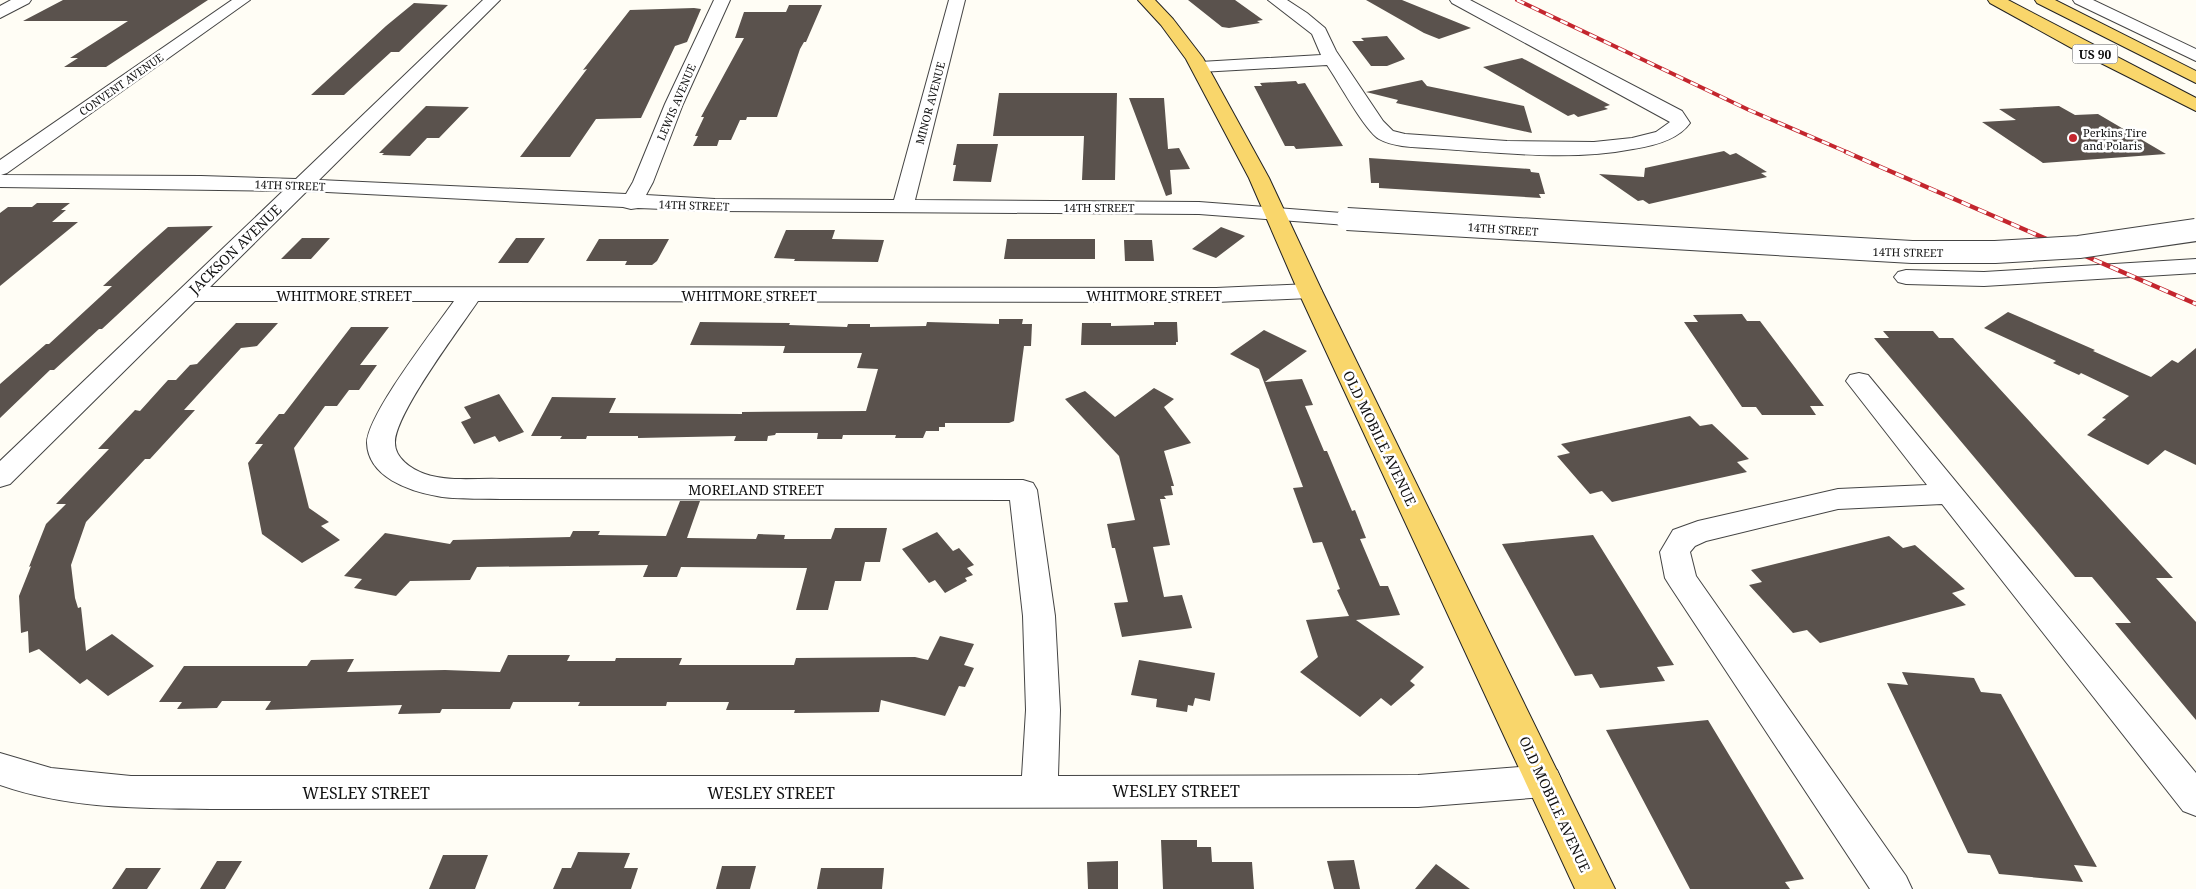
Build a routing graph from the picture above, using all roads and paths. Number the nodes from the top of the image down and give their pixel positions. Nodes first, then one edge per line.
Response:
1 (24, 0) edge
2 (242, 0) edge
3 (492, 0) edge
4 (722, 0) edge
5 (956, 0) edge
6 (1146, 0) edge
7 (1276, 0) edge
8 (1458, 0) edge
9 (1996, 0) edge
10 (2019, 0) edge
11 (2042, 0) edge
12 (2081, 0) edge
13 (2063, 11) junction
14 (0, 13) edge
15 (1330, 55) junction
16 (2196, 56) edge
17 (1197, 62) junction
18 (2196, 78) edge
19 (2196, 105) edge
20 (0, 168) edge
21 (0, 181) edge
22 (302, 185) junction
23 (631, 203) junction
24 (903, 207) junction
25 (1275, 212) junction
26 (2196, 230) edge
27 (2196, 266) edge
28 (1906, 277) dead end
29 (1310, 291) junction
30 (188, 294) junction
31 (470, 295) junction
32 (1859, 381) dead end
33 (0, 477) edge
34 (1950, 494) junction
35 (0, 769) edge
36 (1544, 781) junction
37 (1039, 791) junction
38 (2196, 800) edge
39 (1595, 889) edge
40 (1892, 889) edge

1 - 14 street
2 - 20 street, CONVENT AVENUE
3 - 22 street, JACKSON AVENUE
4 - 23 street, LEWIS AVENUE
5 - 24 street, MINOR AVENUE
6 - 17 main road, OLD MOBILE AVENUE
7 - 15 street
8 - 15 street
9 - 19 main road, US 90
10 - 13 main road
11 - 13 main road, US 90
12 - 16 street
13 - 18 main road, US 90
15 - 17 street
17 - 25 main road, OLD MOBILE AVENUE
21 - 22 street, 14TH STREET
22 - 23 street, 14TH STREET
22 - 30 street, JACKSON AVENUE
23 - 24 street, 14TH STREET
24 - 25 street, 14TH STREET
25 - 26 street, 14TH STREET, bridge
25 - 29 main road, OLD MOBILE AVENUE
27 - 28 street
29 - 31 street, WHITMORE STREET
29 - 36 main road, OLD MOBILE AVENUE
30 - 31 street, WHITMORE STREET
30 - 33 street, JACKSON AVENUE
31 - 37 street, MORELAND STREET
32 - 34 street
34 - 38 street
34 - 40 street
35 - 37 street, WESLEY STREET
36 - 37 street, WESLEY STREET
36 - 39 main road, OLD MOBILE AVENUE

